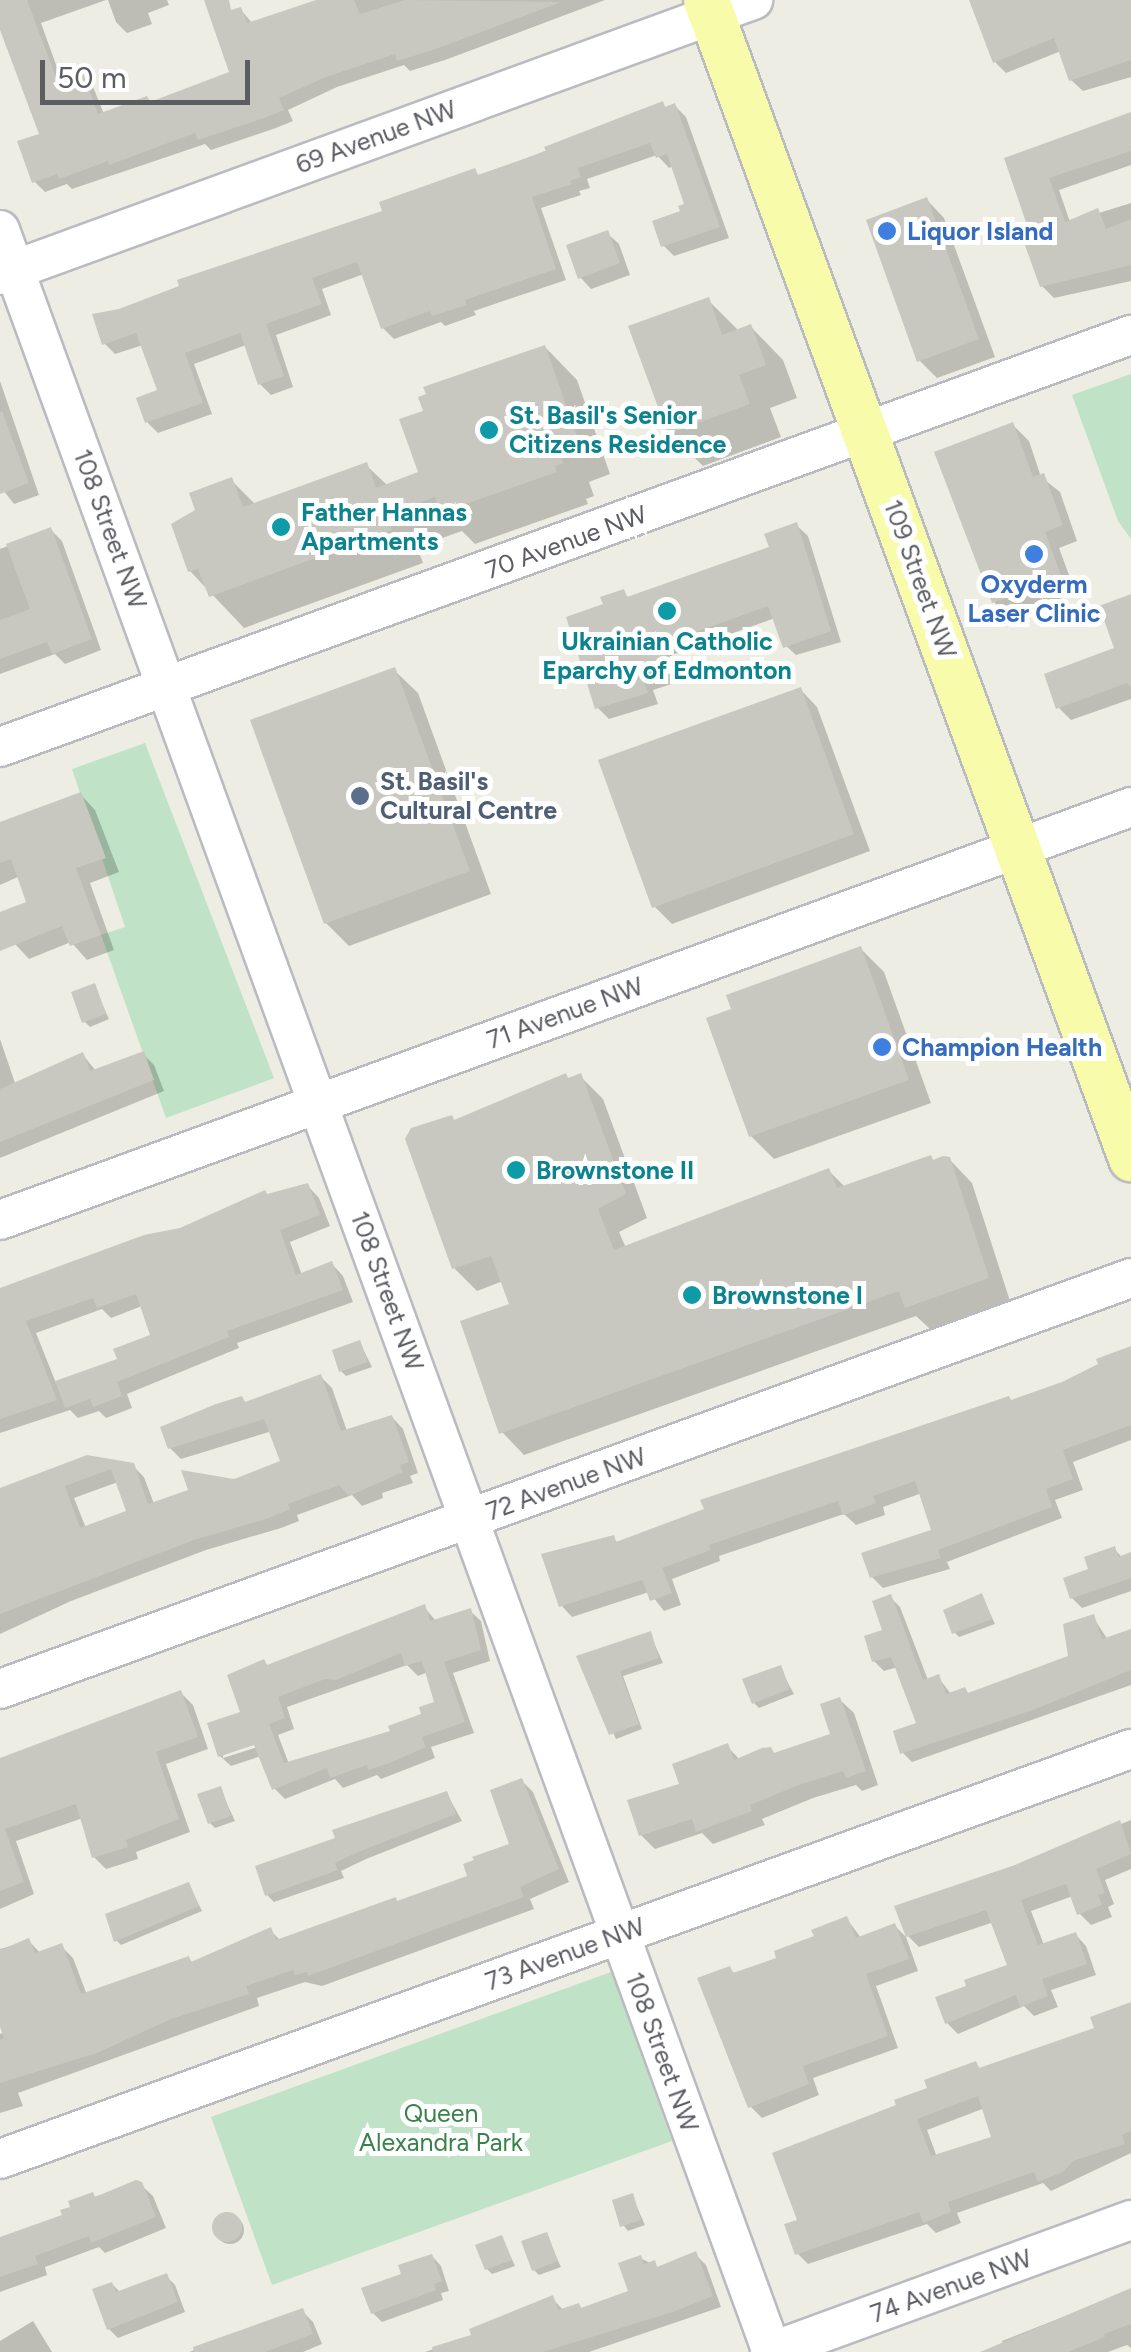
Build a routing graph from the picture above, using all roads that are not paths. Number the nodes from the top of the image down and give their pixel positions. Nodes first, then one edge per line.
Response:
1 (724, 5) edge
2 (0, 230) edge
3 (7, 272) edge
4 (1131, 336) edge
5 (866, 433) junction
6 (166, 686) junction
7 (0, 747) edge
8 (1131, 807) edge
9 (1018, 848) junction
10 (318, 1103) junction
11 (1131, 1158) edge
12 (0, 1220) edge
13 (1131, 1278) edge
14 (468, 1519) junction
15 (0, 1689) edge
16 (1131, 1749) edge
17 (620, 1934) junction
18 (0, 2159) edge
19 (1131, 2220) edge
20 (771, 2352) edge

1 - 3 street, 69 Avenue NW
1 - 5 main road, 109 Street NW
2 - 3 street, 108 Street NW
3 - 6 street, 108 Street NW
4 - 5 street, 70 Avenue NW
5 - 6 street, 70 Avenue NW
5 - 9 main road, 109 Street NW
6 - 7 street, 70 Avenue NW
6 - 10 street, 108 Street NW
8 - 9 street, 71 Avenue NW
9 - 10 street, 71 Avenue NW
9 - 11 main road, 109 Street NW
10 - 12 street, 71 Avenue NW
10 - 14 street, 108 Street NW
13 - 14 street, 72 Avenue NW
14 - 15 street, 72 Avenue NW
14 - 17 street, 108 Street NW
16 - 17 street, 73 Avenue NW
17 - 18 street, 73 Avenue NW
17 - 20 street, 108 Street NW
19 - 20 street, 74 Avenue NW

